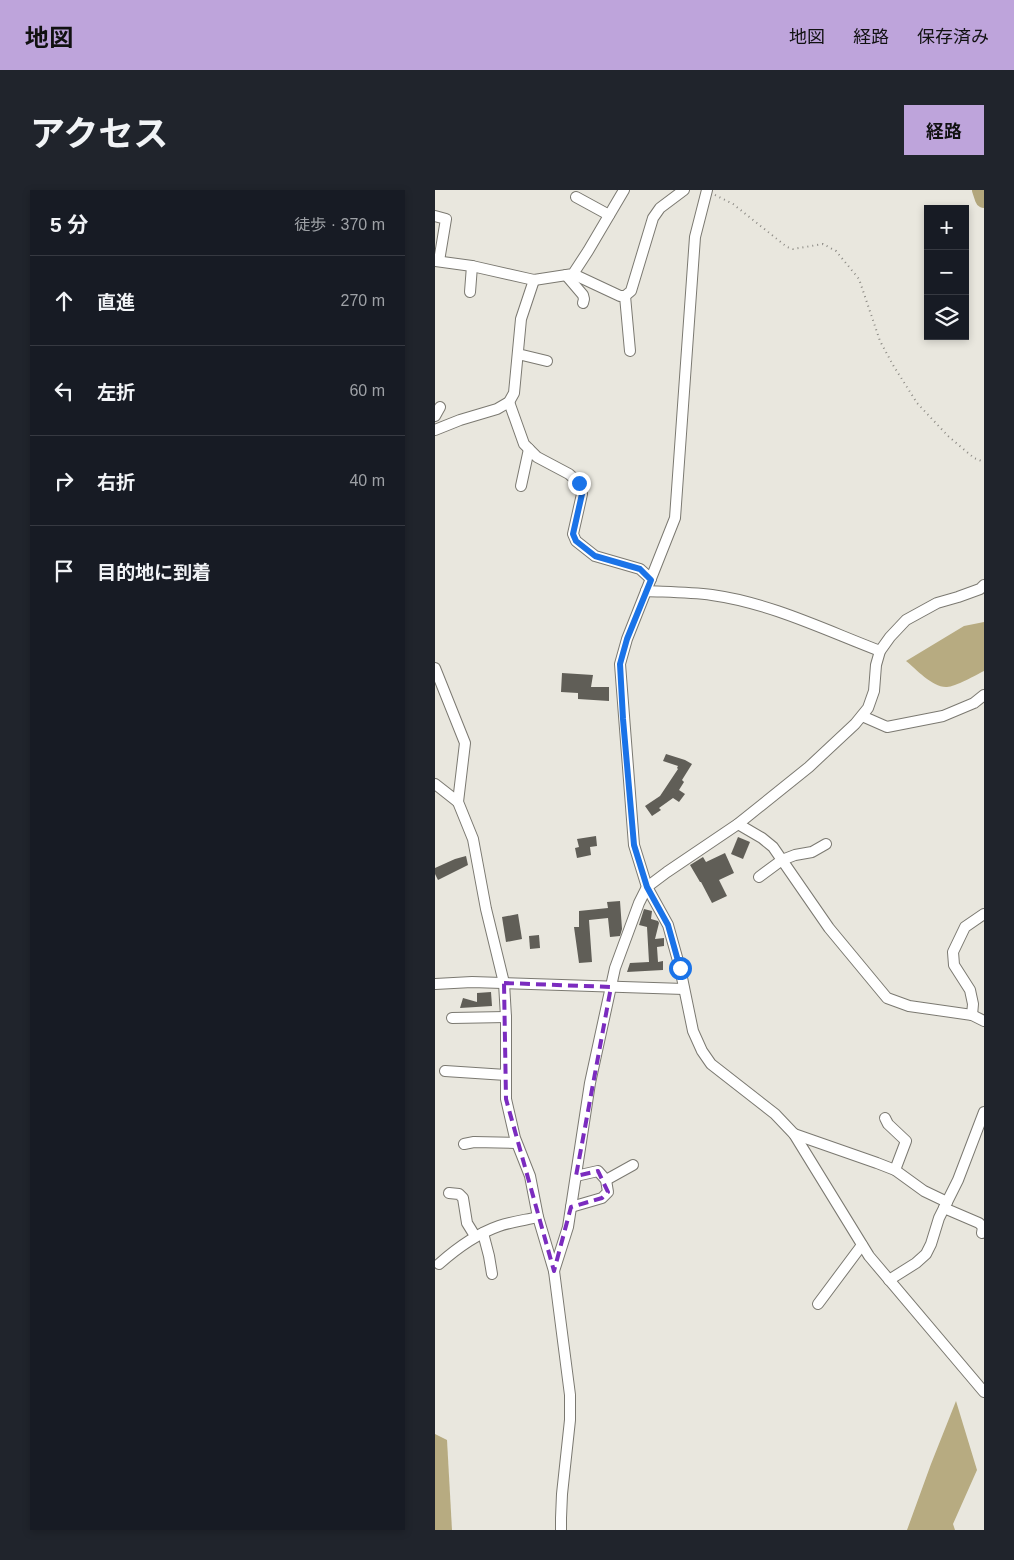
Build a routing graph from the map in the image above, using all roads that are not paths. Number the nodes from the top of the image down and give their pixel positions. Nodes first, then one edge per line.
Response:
1 (624, 190) edge
2 (683, 190) edge
3 (707, 190) edge
4 (576, 196) dead end
5 (435, 216) edge
6 (609, 216) junction
7 (437, 261) edge
8 (472, 266) junction
9 (569, 274) junction
10 (535, 280) junction
11 (470, 292) dead end
12 (625, 296) junction
13 (583, 303) dead end
14 (630, 351) dead end
15 (518, 354) junction
16 (547, 361) dead end
17 (509, 402) junction
18 (435, 430) edge
19 (529, 449) junction
20 (521, 486) dead end
21 (651, 580) junction
22 (984, 585) edge
23 (646, 591) junction
24 (879, 651) junction
25 (435, 668) edge
26 (984, 695) edge
27 (862, 716) junction
28 (436, 785) edge
29 (458, 802) junction
30 (738, 824) junction
31 (826, 844) dead end
32 (781, 860) junction
33 (759, 877) dead end
34 (647, 887) junction
35 (984, 914) edge
36 (504, 983) junction
37 (435, 984) edge
38 (611, 987) junction
39 (683, 989) junction
40 (972, 1015) junction
41 (506, 1017) junction
42 (451, 1018) dead end
43 (984, 1021) edge
44 (445, 1071) dead end
45 (506, 1075) junction
46 (984, 1112) edge
47 (885, 1118) dead end
48 (794, 1134) junction
49 (516, 1143) junction
50 (465, 1144) dead end
51 (633, 1165) dead end
52 (895, 1170) junction
53 (576, 1176) junction
54 (606, 1180) junction
55 (449, 1193) dead end
56 (945, 1205) junction
57 (571, 1207) junction
58 (538, 1217) junction
59 (982, 1233) dead end
60 (479, 1235) junction
61 (862, 1245) junction
62 (439, 1264) dead end
63 (554, 1271) junction
64 (492, 1274) dead end
65 (889, 1280) junction
66 (818, 1304) dead end
67 (984, 1392) edge
68 (561, 1530) edge

1 - 6 street
2 - 12 street
3 - 21 street
4 - 6 street
5 - 7 street
6 - 9 street
7 - 8 street
8 - 10 street
8 - 11 street
9 - 10 street
9 - 12 street
9 - 13 street
10 - 15 street
12 - 14 street
15 - 16 street
15 - 17 street
17 - 18 street
17 - 19 street
19 - 20 street
19 - 21 street
21 - 23 street
22 - 24 street
23 - 24 street
23 - 34 street
24 - 27 street
25 - 29 street
26 - 27 street
27 - 30 street
28 - 29 street
29 - 36 street
30 - 32 street
30 - 34 street
31 - 32 street
32 - 33 street
32 - 40 street
34 - 38 street
34 - 39 street
35 - 40 street
36 - 37 street
36 - 38 street
36 - 41 street
38 - 39 street
38 - 53 street
39 - 48 street
40 - 43 street
41 - 42 street
41 - 45 street
44 - 45 street
45 - 49 street
46 - 56 street
47 - 52 street
48 - 52 street
48 - 61 street
49 - 50 street
49 - 58 street
51 - 54 street
52 - 56 street
53 - 54 street
53 - 57 street
54 - 57 street
55 - 60 street
56 - 59 street
56 - 65 street
57 - 63 street
58 - 60 street
58 - 63 street
60 - 62 street
60 - 64 street
61 - 65 street
61 - 66 street
63 - 68 street
65 - 67 street

